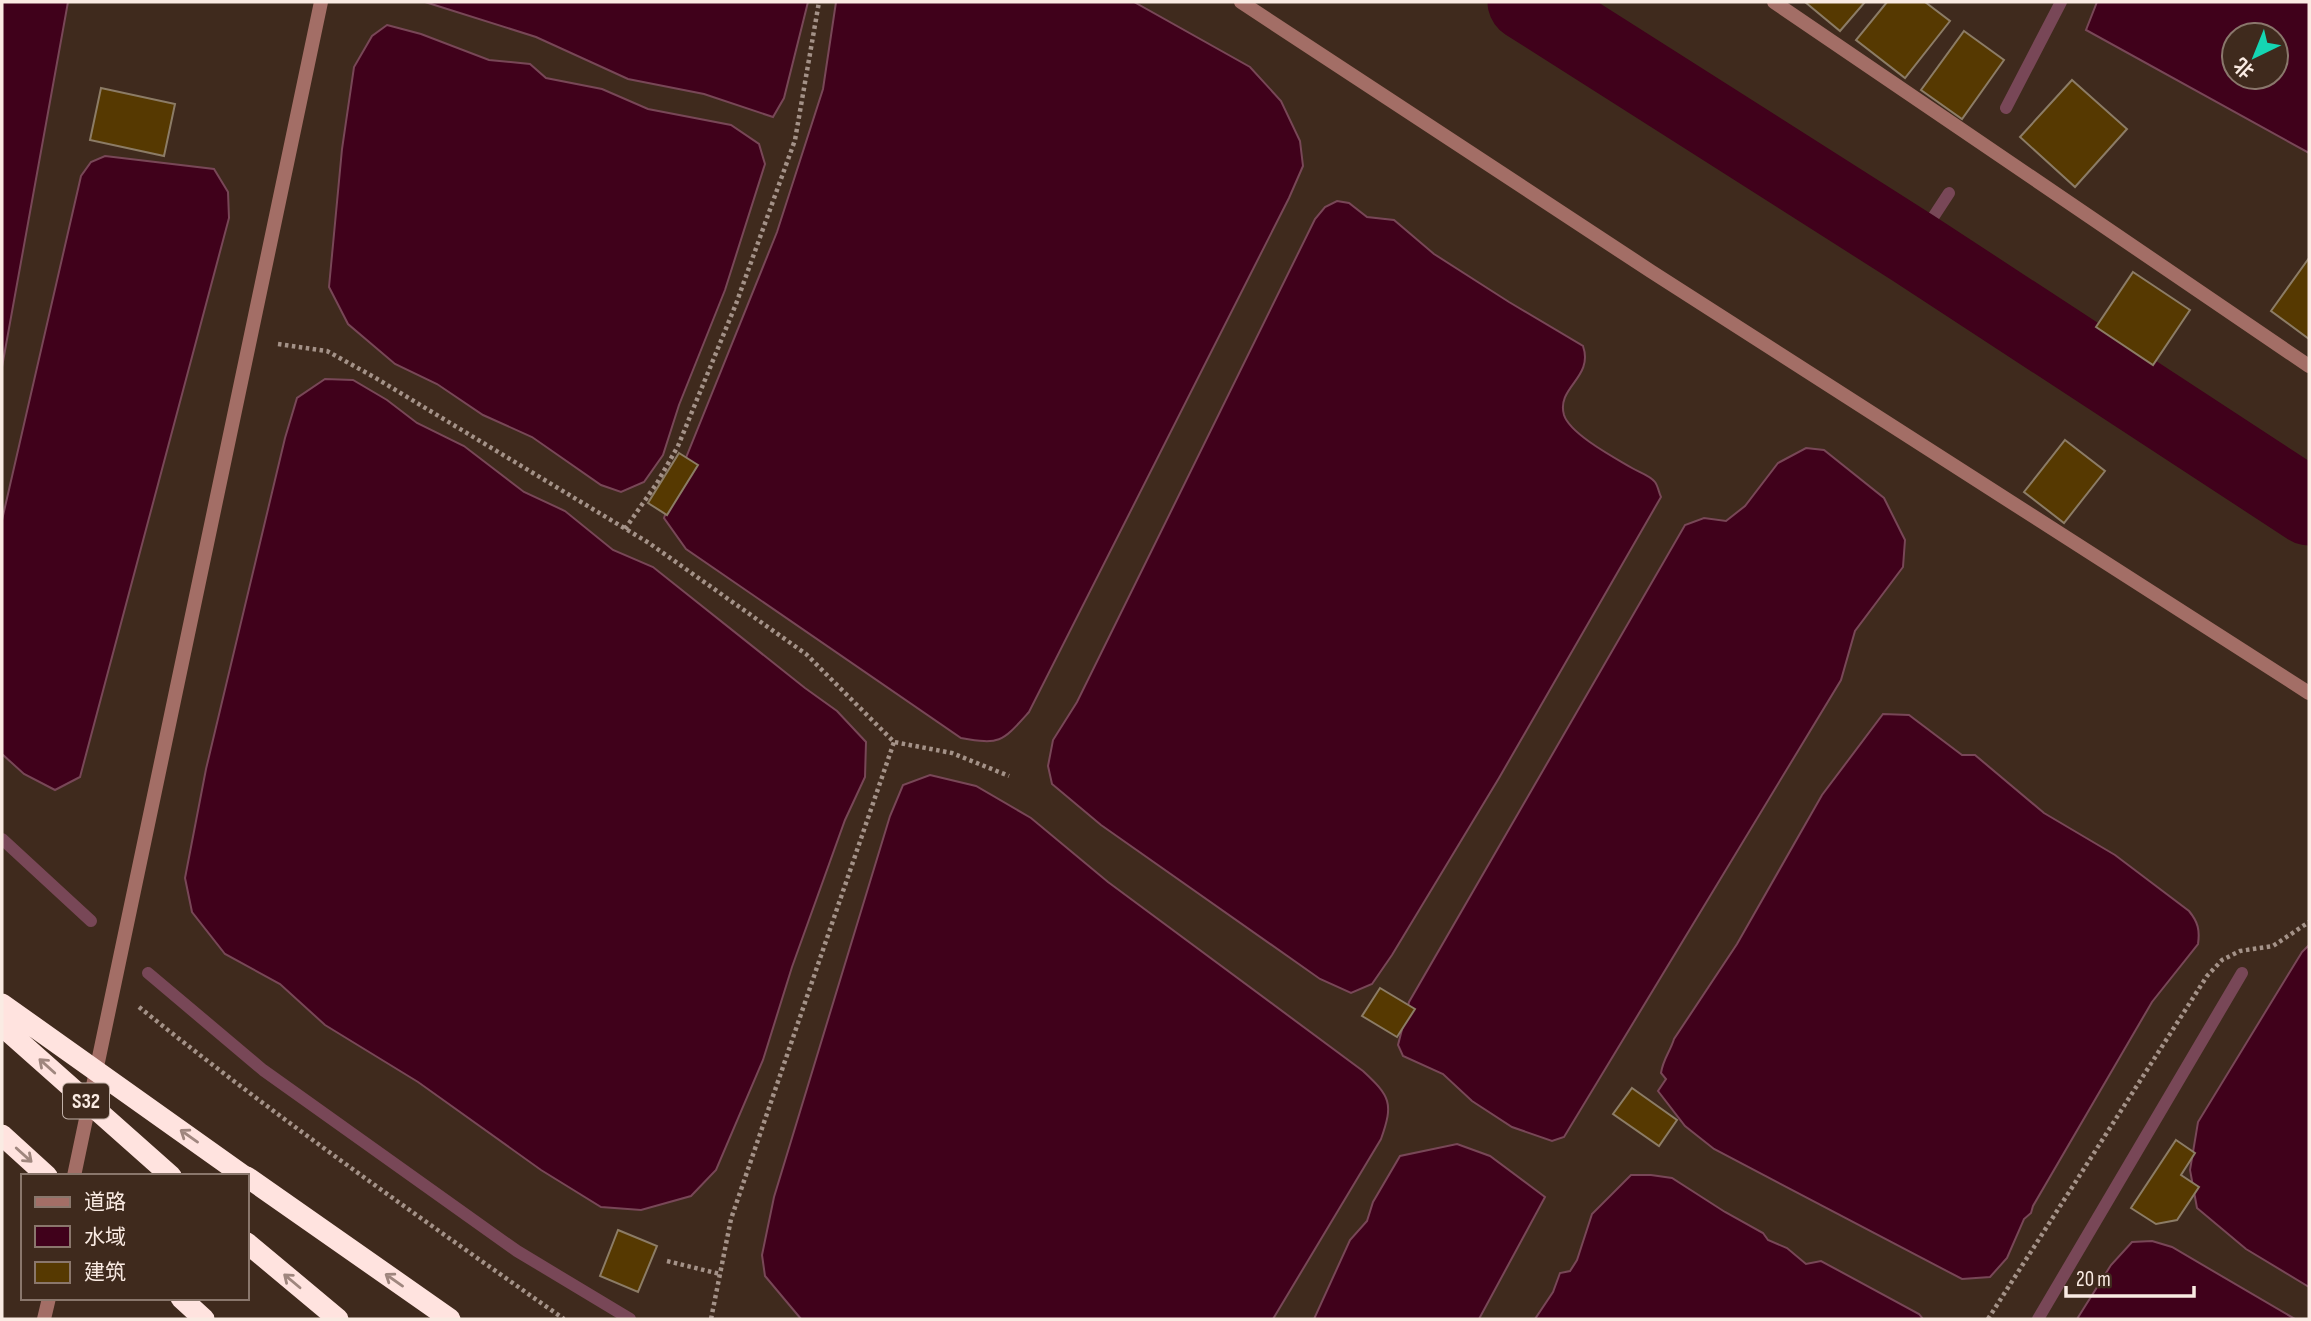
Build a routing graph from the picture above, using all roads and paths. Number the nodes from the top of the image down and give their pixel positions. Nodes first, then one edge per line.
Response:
1 (321, 2) edge
2 (819, 2) edge
3 (1241, 2) edge
4 (1774, 2) edge
5 (246, 360) junction
6 (2309, 366) edge
7 (625, 529) junction
8 (2309, 694) edge
9 (894, 742) junction
10 (1009, 776) dead end
11 (2309, 922) edge
12 (114, 987) junction
13 (2, 1004) edge
14 (2, 1026) edge
15 (2, 1135) edge
16 (45, 1174) edge
17 (74, 1174) edge
18 (169, 1174) edge
19 (242, 1174) edge
20 (248, 1178) edge
21 (248, 1244) edge
22 (667, 1261) dead end
23 (720, 1274) junction
24 (49, 1300) edge
25 (183, 1300) edge
26 (44, 1319) edge
27 (204, 1319) edge
28 (338, 1319) edge
29 (450, 1319) edge
30 (564, 1319) edge
31 (710, 1319) edge
32 (1988, 1319) edge

1 - 5 street
2 - 7 path
3 - 8 street
4 - 6 street
5 - 7 path
5 - 12 street
7 - 9 path
9 - 10 path
9 - 23 path
11 - 32 path
12 - 17 street
12 - 30 path
19 -> 13 highway, bridge
18 -> 14 highway, S32, bridge
15 -> 16 highway
29 -> 20 highway
28 -> 21 highway
22 - 23 path
23 - 31 path
24 - 26 street
25 - 27 highway

